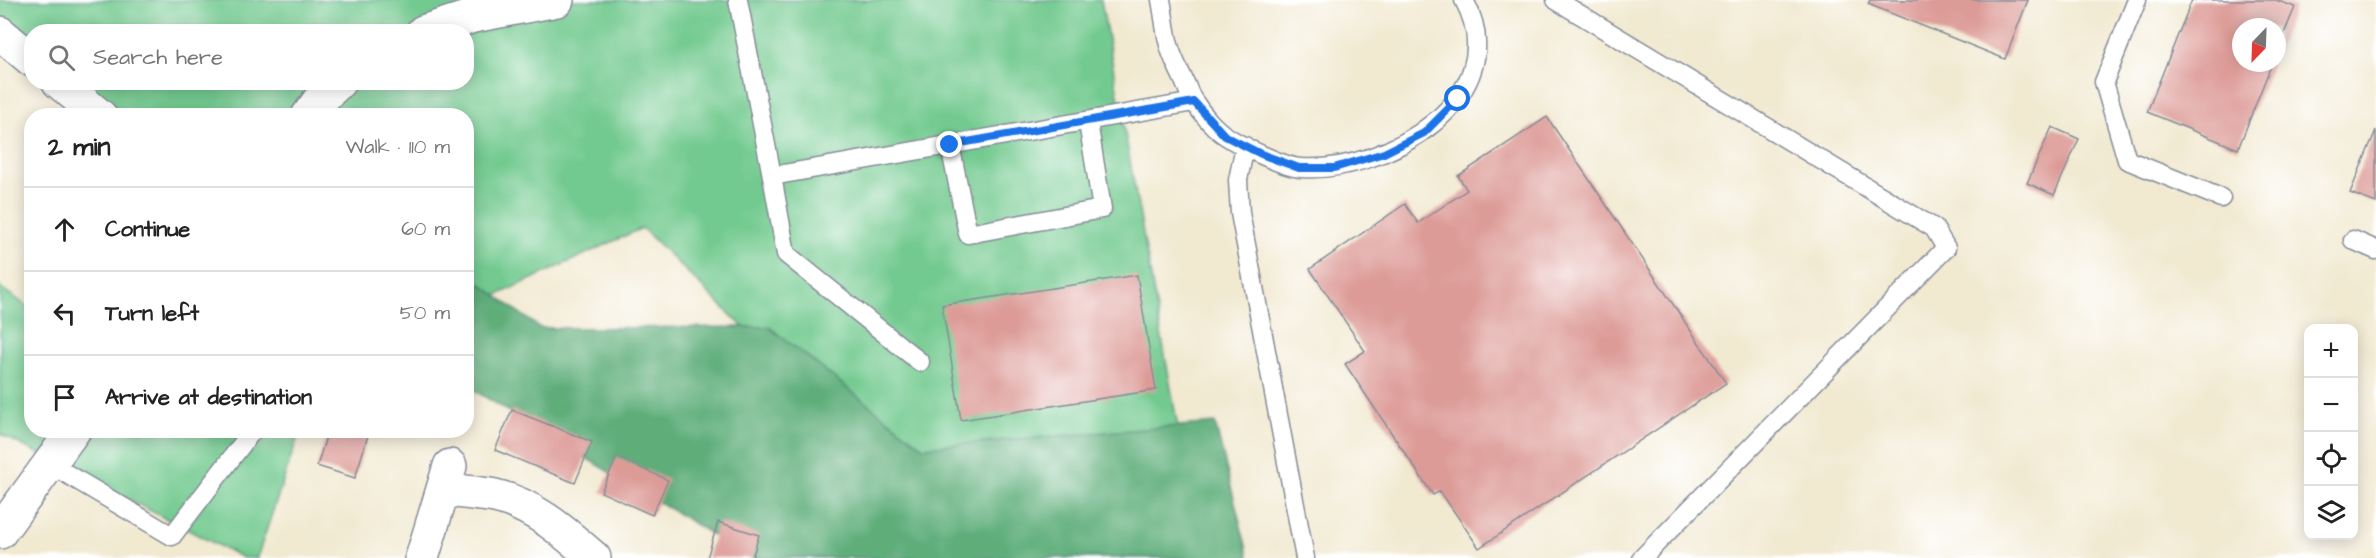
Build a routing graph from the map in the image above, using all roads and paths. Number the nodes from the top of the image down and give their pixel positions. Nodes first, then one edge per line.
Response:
1 (557, 0) edge
2 (738, 0) edge
3 (1161, 0) edge
4 (1464, 0) edge
5 (1556, 0) edge
6 (2138, 0) edge
7 (448, 24) edge
8 (0, 33) edge
9 (24, 53) edge
10 (69, 90) edge
11 (331, 90) edge
12 (1194, 102) junction
13 (90, 108) edge
14 (314, 108) edge
15 (1088, 122) junction
16 (950, 145) junction
17 (1245, 146) junction
18 (772, 176) junction
19 (2221, 198) dead end
20 (2353, 240) dead end
21 (2376, 250) edge
22 (920, 362) dead end
23 (69, 438) edge
24 (247, 438) edge
25 (50, 464) junction
26 (2, 527) edge
27 (423, 558) edge
28 (594, 558) edge
29 (1305, 558) edge
30 (1642, 558) edge

1 - 7 street
2 - 18 lane
3 - 12 lane
4 - 17 lane
5 - 30 lane
6 - 19 lane
8 - 9 street
10 - 13 street
11 - 14 street
12 - 15 lane
12 - 17 lane
15 - 16 lane
15 - 16 lane
16 - 18 lane
17 - 29 lane
18 - 22 lane
20 - 21 lane
23 - 25 street
24 - 25 lane
25 - 26 street
27 - 28 street

